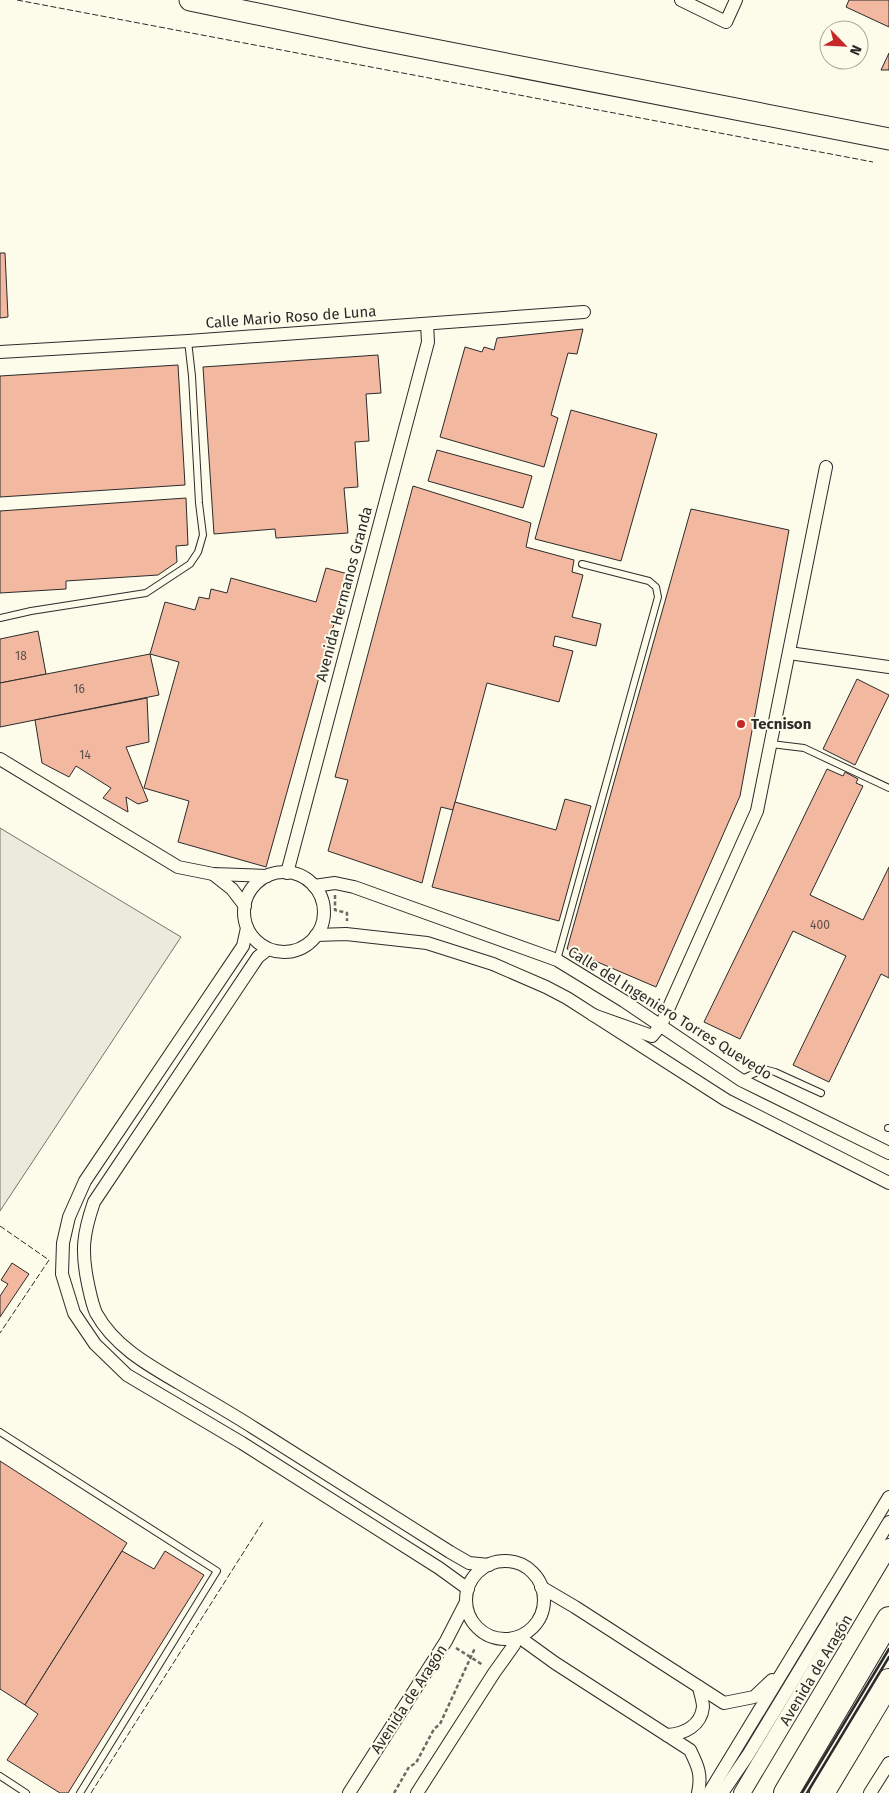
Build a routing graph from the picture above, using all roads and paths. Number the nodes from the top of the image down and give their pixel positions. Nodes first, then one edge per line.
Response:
1 (190, 0) edge
2 (681, 0) edge
3 (736, 0) edge
4 (889, 139) edge
5 (584, 312) dead end
6 (428, 324) junction
7 (188, 341) junction
8 (0, 352) edge
9 (826, 467) dead end
10 (582, 564) dead end
11 (0, 618) edge
12 (789, 653) junction
13 (889, 667) edge
14 (771, 744) junction
15 (0, 759) edge
16 (889, 788) edge
17 (287, 872) junction
18 (214, 874) junction
19 (267, 876) junction
20 (314, 886) junction
21 (336, 894) dead end
22 (245, 906) junction
23 (347, 922) dead end
24 (247, 928) junction
25 (316, 935) junction
26 (268, 949) junction
27 (557, 960) junction
28 (594, 1015) junction
29 (660, 1025) junction
30 (741, 1080) junction
31 (821, 1093) dead end
32 (889, 1153) edge
33 (889, 1183) edge
34 (0, 1432) edge
35 (889, 1497) edge
36 (889, 1522) edge
37 (889, 1547) edge
38 (489, 1565) junction
39 (541, 1587) junction
40 (467, 1595) junction
41 (889, 1619) edge
42 (518, 1637) junction
43 (453, 1646) dead end
44 (475, 1648) dead end
45 (470, 1657) junction
46 (788, 1661) junction
47 (486, 1667) dead end
48 (889, 1682) edge
49 (699, 1687) junction
50 (667, 1736) junction
51 (889, 1763) edge
52 (0, 1776) edge
53 (26, 1793) edge
54 (80, 1793) edge
55 (348, 1793) edge
56 (394, 1793) edge
57 (417, 1793) edge
58 (698, 1793) edge
59 (708, 1793) edge
60 (722, 1793) edge
61 (742, 1793) edge
62 (786, 1793) edge
63 (822, 1793) edge
64 (870, 1793) edge

1 - 4 highway
2 - 3 street
5 - 6 street, Calle Mario Roso de Luna
6 - 7 street, Calle Mario Roso de Luna
6 - 17 street, Avenida Hermanos Granda
7 - 8 street, Calle Mario Roso de Luna
7 - 11 lane
9 - 12 street
10 - 27 lane
12 - 13 street
12 - 14 street
14 - 16 lane
14 - 29 street
15 - 18 street
17 - 19 street
17 - 20 street
18 - 19 street
18 - 22 street
19 - 22 street
20 - 25 street
20 - 27 street, Calle del Ingeniero Torres Quevedo
21 - 23 path
22 - 24 street
24 - 26 street
24 - 40 street
25 - 26 street
25 - 28 street
26 - 38 street
27 - 29 street, Calle del Ingeniero Torres Quevedo
28 - 29 street
28 - 33 street
29 - 30 street, Calle del Ingeniero Torres Quevedo
30 - 31 lane
30 - 32 street, Calle del Ingeniero Torres Quevedo
34 - 54 lane
35 - 46 street
36 - 60 street
37 - 61 street, Avenida de Aragón
38 - 39 street
38 - 40 street
39 - 42 street
39 - 49 street
40 - 42 street
40 - 55 street, Avenida de Aragón
41 - 62 highway
42 - 50 street
42 - 57 street
43 - 45 path
44 - 45 path
45 - 47 path
45 - 56 path
46 - 49 street
46 - 59 street
48 - 63 highway
49 - 50 street
50 - 58 street
51 - 64 street
52 - 53 lane

